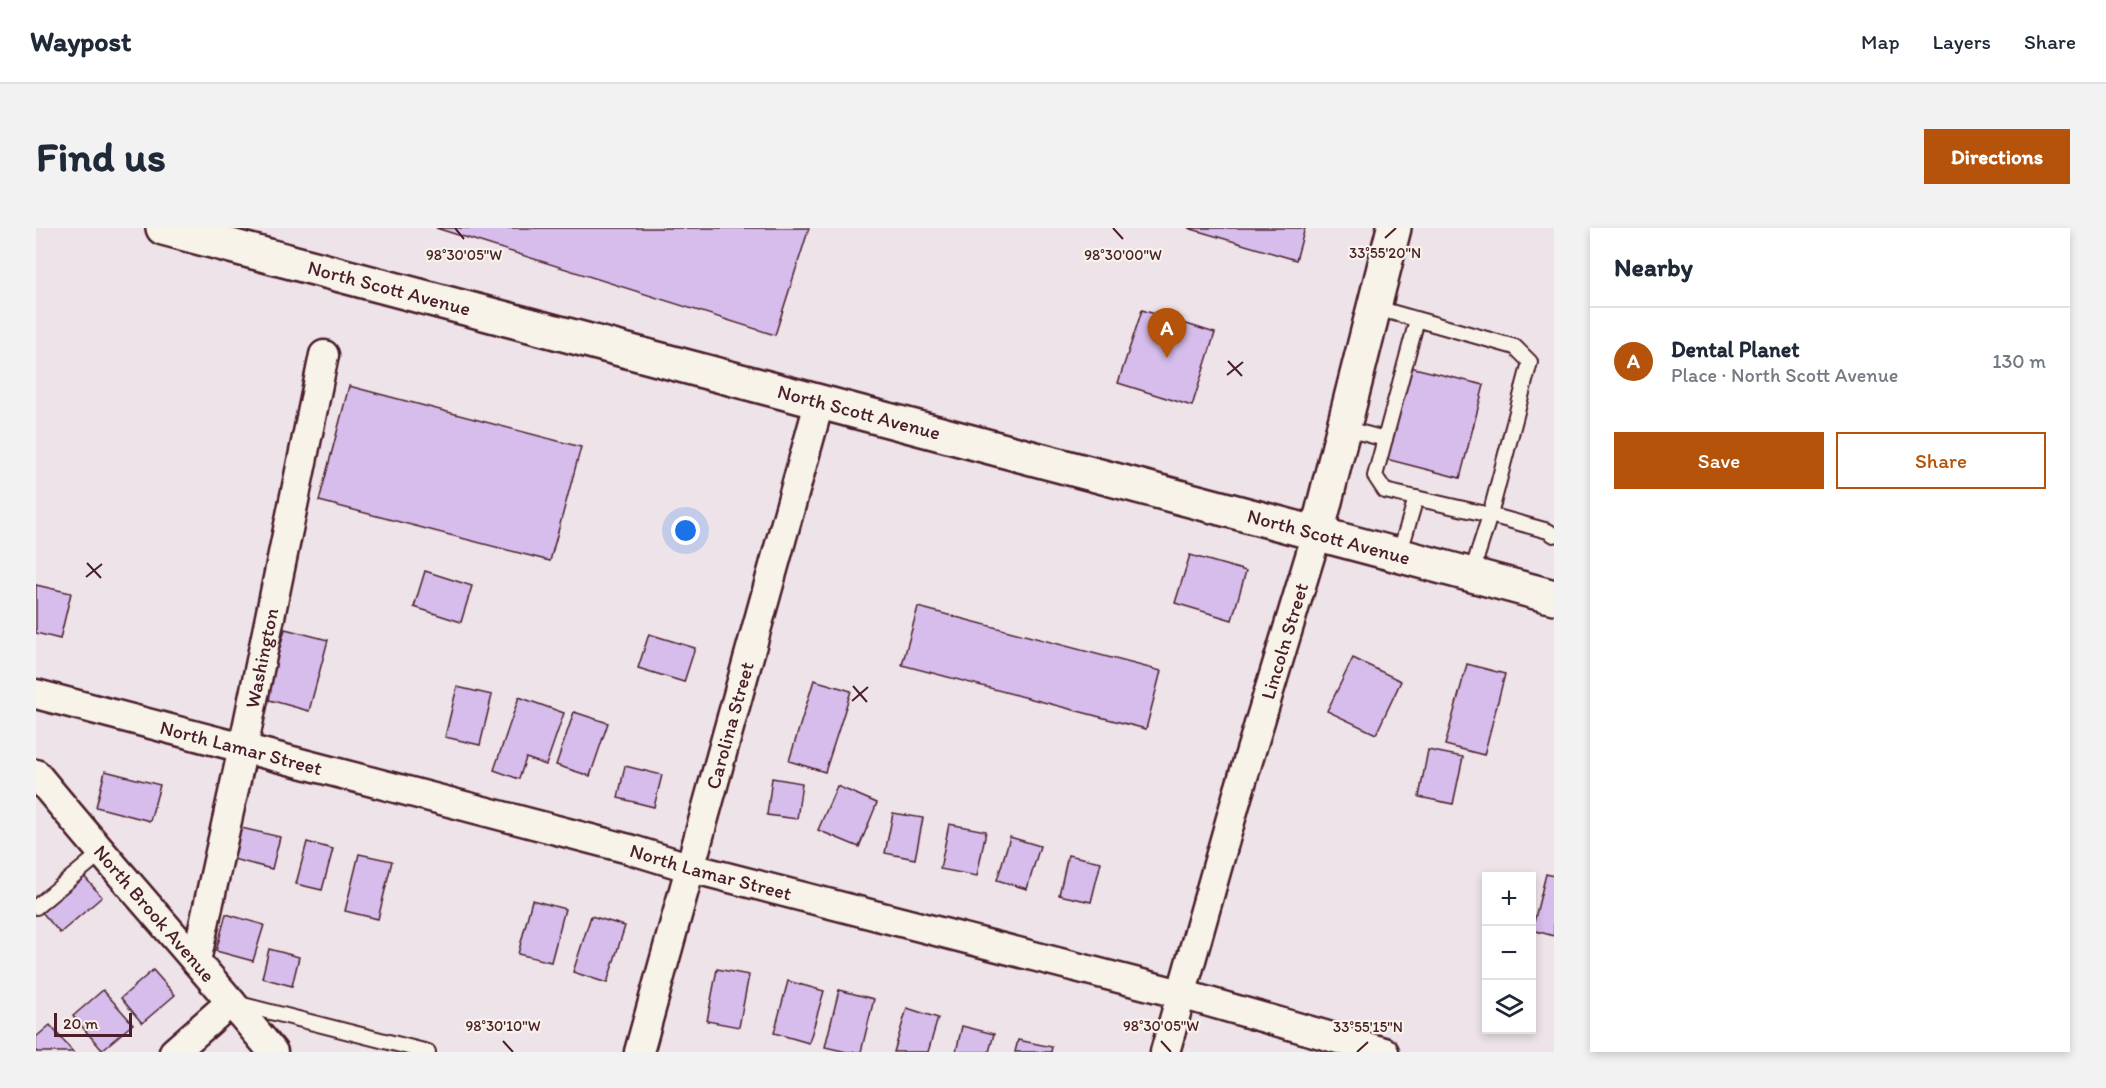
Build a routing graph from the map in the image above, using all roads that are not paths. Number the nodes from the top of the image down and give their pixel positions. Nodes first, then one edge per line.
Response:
1 (163, 228) edge
2 (1394, 228) edge
3 (1373, 306) junction
4 (1417, 320) junction
5 (324, 354) dead end
6 (820, 400) junction
7 (1343, 428) junction
8 (1385, 440) junction
9 (1416, 498) junction
10 (1490, 515) junction
11 (1317, 533) junction
12 (1554, 536) edge
13 (1399, 555) junction
14 (1471, 574) junction
15 (1554, 597) edge
16 (36, 694) edge
17 (243, 748) junction
18 (36, 774) edge
19 (101, 853) junction
20 (691, 868) junction
21 (36, 908) edge
22 (196, 961) junction
23 (1181, 994) junction
24 (231, 1002) junction
25 (174, 1052) edge
26 (273, 1052) edge
27 (428, 1052) edge
28 (639, 1052) edge
29 (1165, 1052) edge
30 (1384, 1052) edge

1 - 6 main road, North Scott Avenue
2 - 3 main road, Lincoln Street
3 - 4 lane
3 - 7 main road, Lincoln Street
4 - 8 lane
4 - 10 lane
5 - 17 street, Washington
6 - 11 main road, North Scott Avenue
6 - 20 street, Carolina Street
7 - 8 lane
7 - 11 main road, Lincoln Street
8 - 9 lane
9 - 10 lane
9 - 13 lane
10 - 12 lane
10 - 14 lane
11 - 13 main road, North Scott Avenue
11 - 23 street, Lincoln Street
13 - 14 main road, North Scott Avenue
14 - 15 main road, North Scott Avenue
16 - 17 street, North Lamar Street
17 - 20 street, North Lamar Street
17 - 22 street, Washington
18 - 19 street, North Brook Avenue
19 - 21 lane
19 - 22 street, North Brook Avenue
20 - 23 street, North Lamar Street
20 - 28 street, Carolina Street
22 - 24 street, North Brook Avenue
23 - 29 street, Lincoln Street
23 - 30 street, North Lamar Street
24 - 25 street
24 - 26 street, North Brook Avenue
24 - 27 lane

